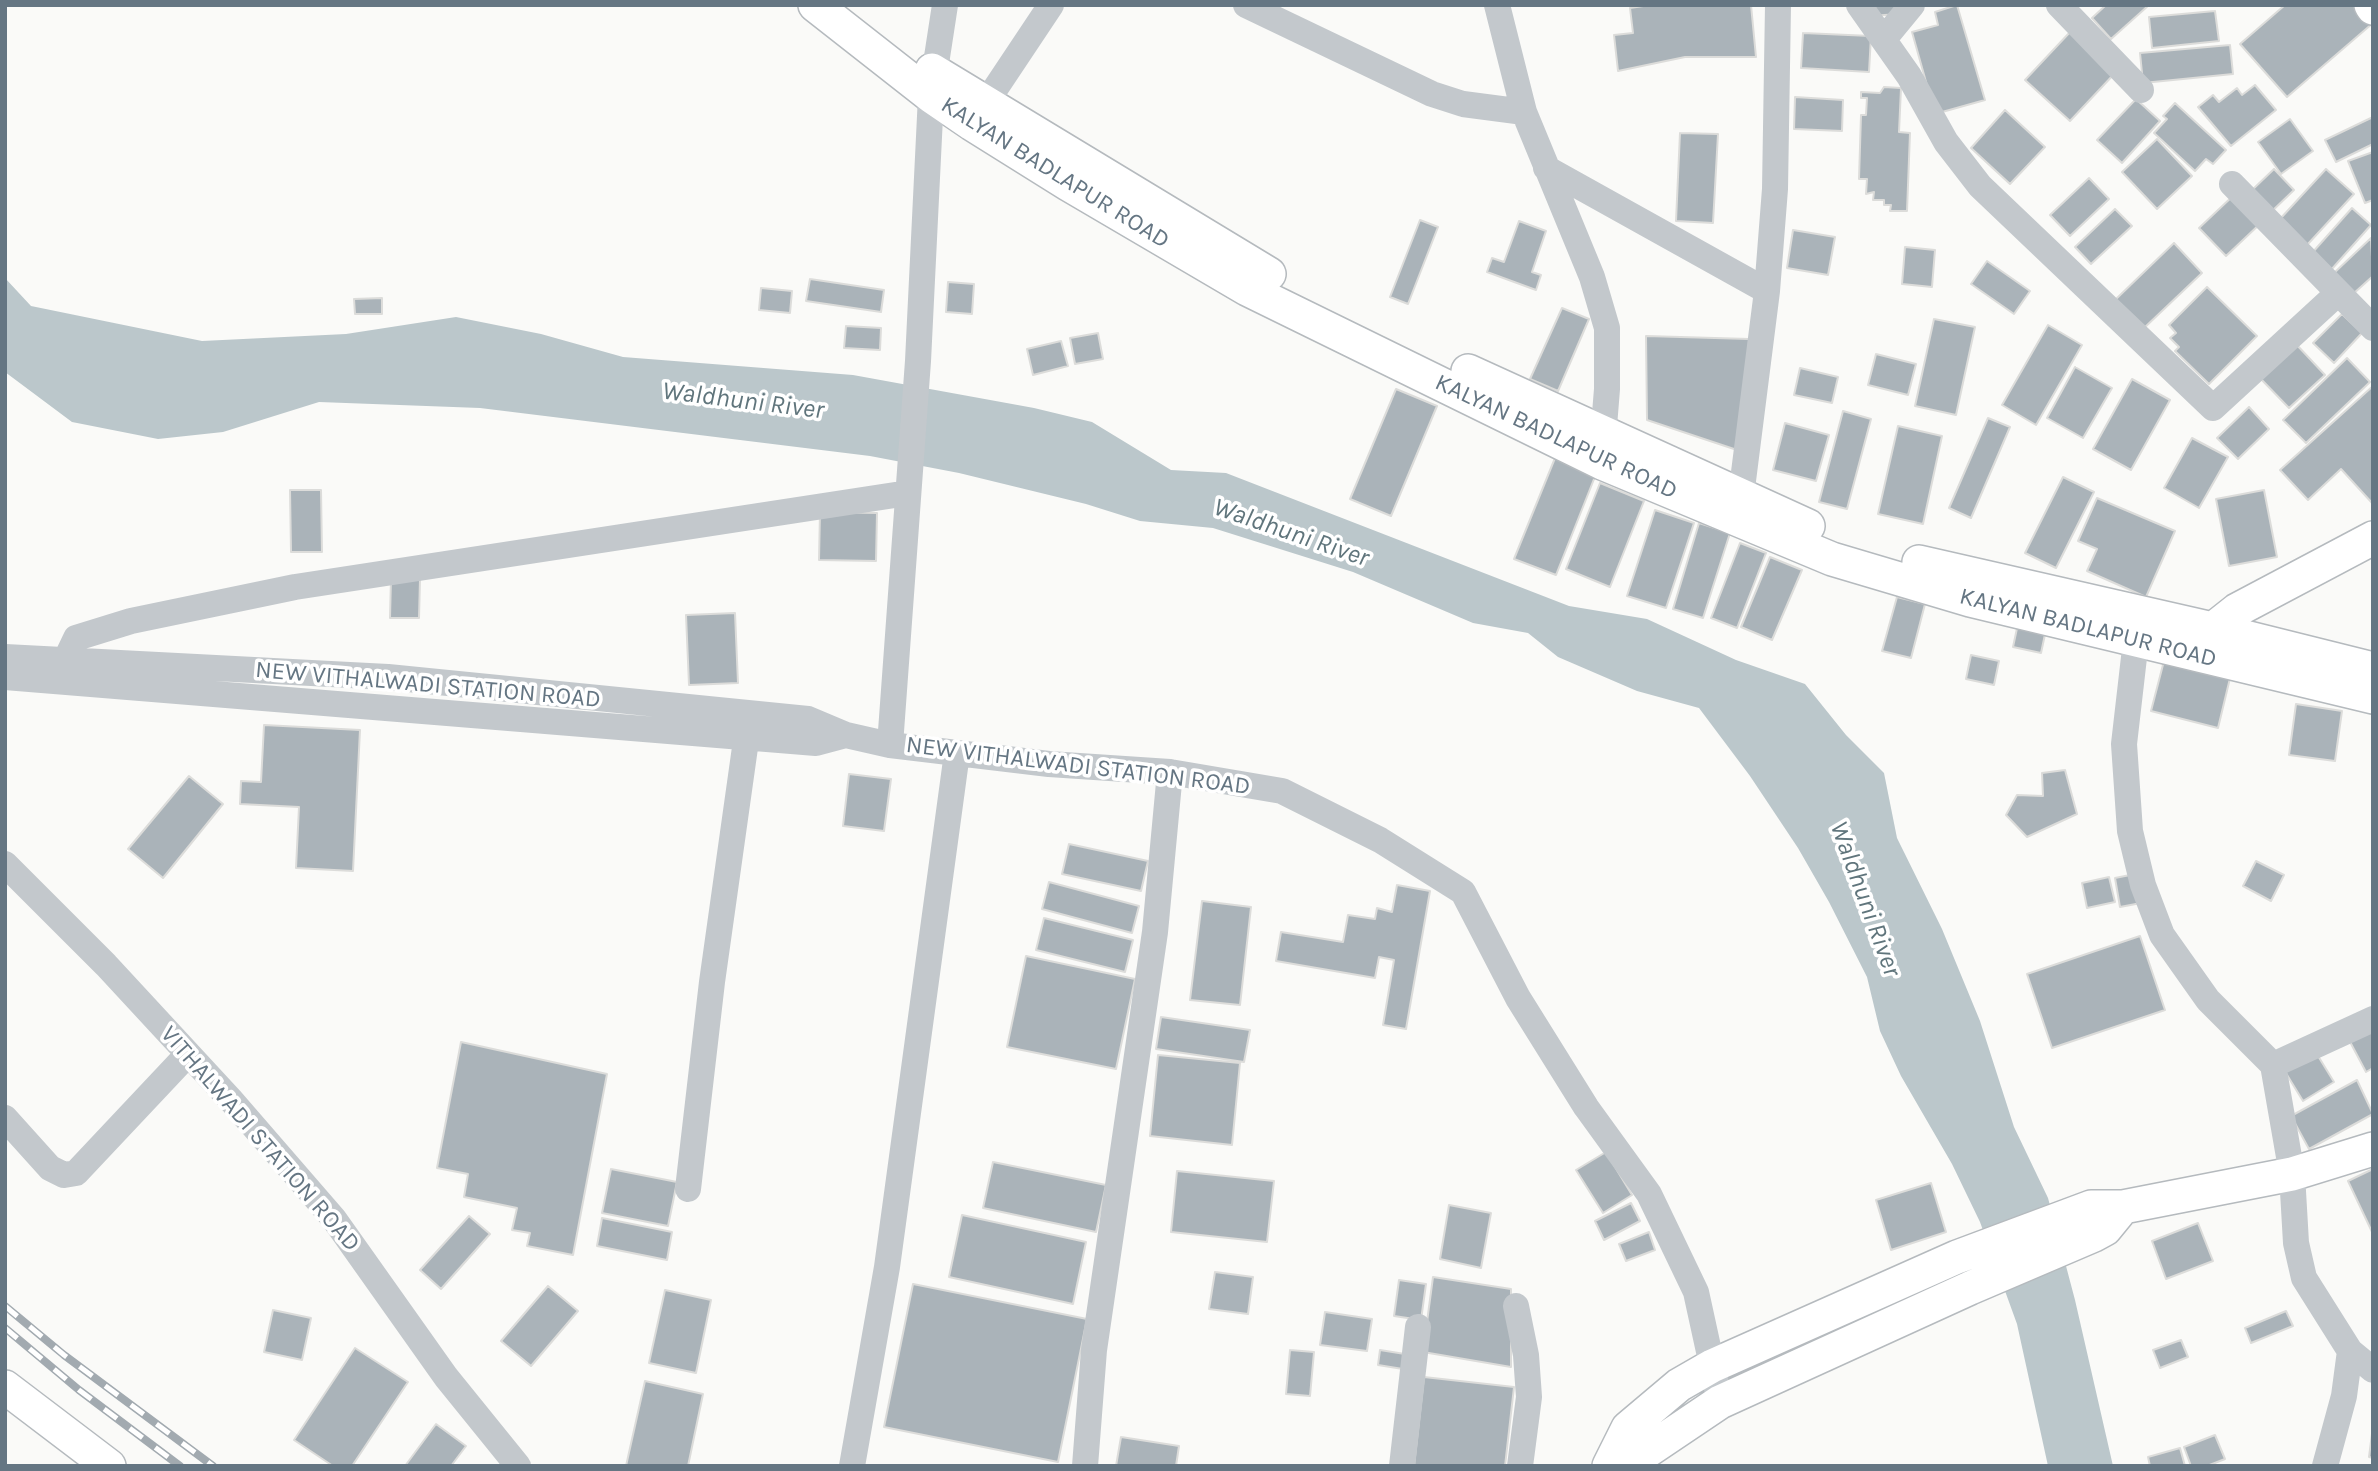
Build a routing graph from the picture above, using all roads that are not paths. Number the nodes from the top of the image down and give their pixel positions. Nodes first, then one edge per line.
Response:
1 (814, 5) edge
2 (848, 5) edge
3 (945, 5) edge
4 (1051, 5) edge
5 (1246, 5) edge
6 (1497, 5) edge
7 (1778, 5) edge
8 (1859, 5) edge
9 (1912, 5) edge
10 (2059, 5) edge
11 (1884, 40) junction
12 (933, 84) junction
13 (2141, 90) dead end
14 (1524, 112) junction
15 (979, 114) junction
16 (1546, 168) junction
17 (2232, 184) dead end
18 (1767, 291) junction
19 (2337, 294) junction
20 (2373, 328) edge
21 (1603, 449) junction
22 (908, 487) junction
23 (1740, 509) junction
24 (2373, 538) edge
25 (2141, 628) junction
26 (2206, 642) junction
27 (5, 657) edge
28 (2373, 669) edge
29 (60, 671) junction
30 (5, 677) edge
31 (516, 690) junction
32 (2373, 697) edge
33 (515, 717) junction
34 (749, 724) junction
35 (890, 745) junction
36 (957, 752) junction
37 (1170, 772) junction
38 (8, 873) edge
39 (2373, 1019) edge
40 (188, 1054) junction
41 (2273, 1065) junction
42 (5, 1118) edge
43 (2373, 1149) edge
44 (2292, 1174) junction
45 (688, 1189) dead end
46 (2087, 1223) junction
47 (1516, 1306) dead end
48 (1418, 1327) dead end
49 (2350, 1351) junction
50 (1712, 1366) junction
51 (2373, 1370) edge
52 (5, 1387) edge
53 (1720, 1402) junction
54 (5, 1412) edge
55 (72, 1466) edge
56 (108, 1466) edge
57 (518, 1466) edge
58 (852, 1466) edge
59 (1085, 1466) edge
60 (1402, 1466) edge
61 (1520, 1466) edge
62 (1609, 1466) edge
63 (1625, 1466) edge
64 (2325, 1466) edge

1 - 12 main road, KALYAN BADLAPUR ROAD
2 - 12 main road, KALYAN BADLAPUR ROAD
3 - 12 street
4 - 15 street
5 - 14 street
6 - 14 street
7 - 18 street
8 - 11 street
9 - 11 street
10 - 13 street
11 - 19 street
12 - 15 main road, KALYAN BADLAPUR ROAD
12 - 22 street
14 - 16 street
15 - 21 main road, KALYAN BADLAPUR ROAD
16 - 18 street
16 - 21 street
17 - 19 street
18 - 23 street
19 - 20 street
21 - 23 main road, KALYAN BADLAPUR ROAD
22 - 29 street
22 - 35 street
23 - 25 main road, KALYAN BADLAPUR ROAD
24 - 26 main road
25 - 26 main road, KALYAN BADLAPUR ROAD
25 - 41 street
26 - 28 main road, KALYAN BADLAPUR ROAD
26 - 32 main road, KALYAN BADLAPUR ROAD
27 - 29 street, NEW VITHALWADI STATION ROAD
29 - 30 street, NEW VITHALWADI STATION ROAD
29 - 31 street, NEW VITHALWADI STATION ROAD
29 - 33 street, NEW VITHALWADI STATION ROAD
31 - 33 street
31 - 34 street, NEW VITHALWADI STATION ROAD
33 - 34 street, NEW VITHALWADI STATION ROAD
34 - 35 street, NEW VITHALWADI STATION ROAD
34 - 45 street
35 - 36 street, NEW VITHALWADI STATION ROAD
36 - 37 street, NEW VITHALWADI STATION ROAD
36 - 58 street
37 - 50 street, NEW VITHALWADI STATION ROAD
37 - 59 street
38 - 40 street, VITHALWADI STATION ROAD
39 - 41 street
40 - 42 street
40 - 57 street, VITHALWADI STATION ROAD
41 - 44 street
43 - 44 main road
44 - 46 main road
44 - 49 street
46 - 50 main road
46 - 53 main road
47 - 61 street
48 - 60 street
49 - 51 street
49 - 64 street
50 - 53 street, NEW VITHALWADI STATION ROAD
50 - 62 main road
52 - 56 main road
53 - 63 main road
54 - 55 main road

